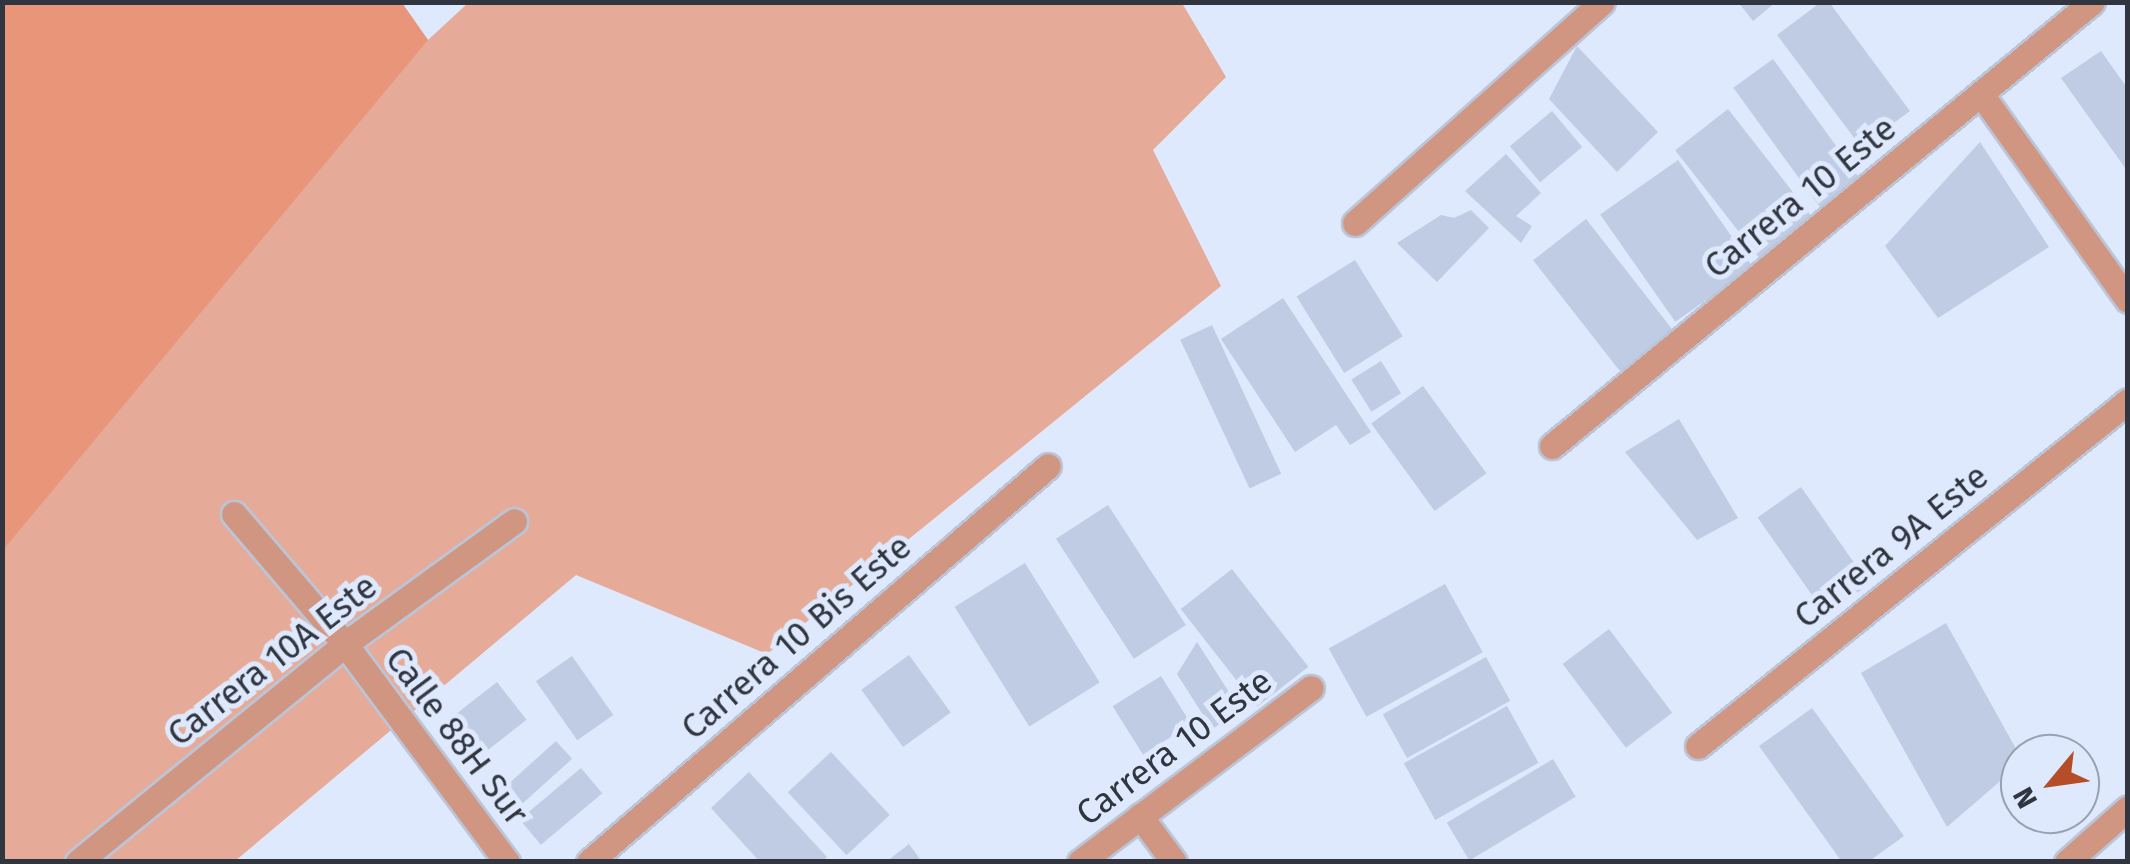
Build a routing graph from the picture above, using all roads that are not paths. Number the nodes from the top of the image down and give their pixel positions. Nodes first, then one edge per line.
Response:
1 (1602, 2) edge
2 (2092, 2) edge
3 (1981, 94) junction
4 (1355, 223) dead end
5 (2128, 300) edge
6 (2128, 401) edge
7 (1552, 446) dead end
8 (1048, 466) dead end
9 (234, 514) dead end
10 (514, 522) dead end
11 (345, 644) junction
12 (1310, 688) dead end
13 (1698, 746) dead end
14 (2128, 808) edge
15 (1140, 816) junction
16 (78, 862) edge
17 (507, 862) edge
18 (589, 862) edge
19 (1080, 862) edge
20 (1174, 862) edge
21 (2067, 862) edge

1 - 4 street
2 - 3 street, Carrera 10 Este
3 - 5 street
3 - 7 street, Carrera 10 Este
6 - 13 street, Carrera 9A Este
8 - 18 street, Carrera 10 Bis Este
9 - 11 street, Calle 88H Sur
10 - 11 street, Carrera 10A Este
11 - 16 street, Carrera 10A Este
11 - 17 street, Calle 88H Sur
12 - 15 street, Carrera 10 Este
14 - 21 street
15 - 19 street, Carrera 10 Este
15 - 20 street

